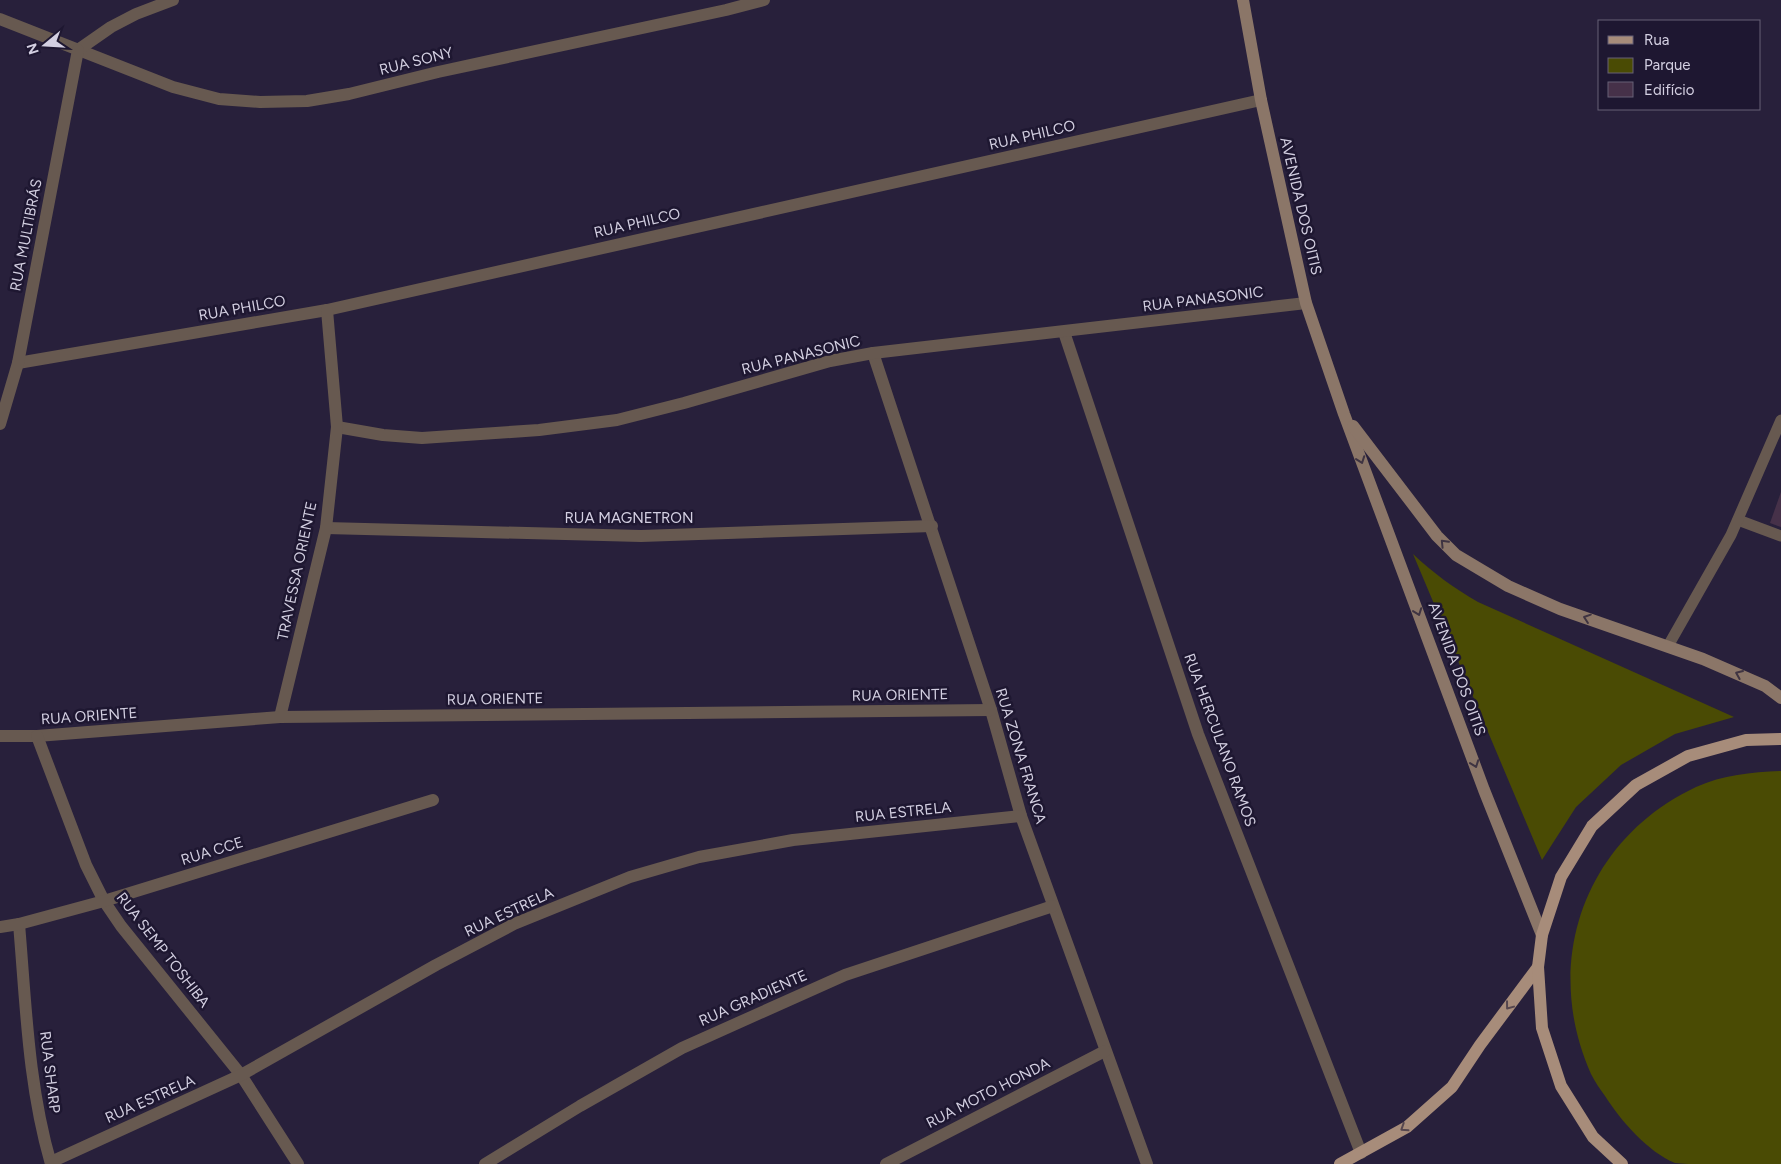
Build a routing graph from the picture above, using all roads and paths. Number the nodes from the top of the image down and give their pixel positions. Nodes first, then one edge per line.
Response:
1 (173, 0) edge
2 (764, 0) edge
3 (1243, 0) edge
4 (0, 19) edge
5 (78, 50) junction
6 (1261, 100) junction
7 (1306, 303) junction
8 (327, 310) junction
9 (1064, 332) junction
10 (873, 354) junction
11 (18, 362) junction
12 (1344, 414) junction
13 (1781, 420) edge
14 (0, 424) edge
15 (336, 427) junction
16 (1738, 520) junction
17 (932, 526) junction
18 (326, 528) junction
19 (1781, 536) edge
20 (1668, 646) junction
21 (1781, 698) edge
22 (991, 710) junction
23 (280, 717) junction
24 (0, 736) edge
25 (37, 736) junction
26 (1781, 739) edge
27 (433, 800) dead end
28 (1021, 816) junction
29 (104, 901) junction
30 (1053, 906) junction
31 (19, 924) junction
32 (0, 927) edge
33 (1542, 935) junction
34 (1538, 967) junction
35 (1104, 1051) junction
36 (241, 1075) junction
37 (1361, 1153) junction
38 (51, 1163) edge
39 (298, 1164) edge
40 (485, 1164) edge
41 (886, 1164) edge
42 (1146, 1164) edge
43 (1340, 1164) edge
44 (1622, 1164) edge

1 - 5 street
2 - 5 street, RUA SONY
3 - 6 main road, AVENIDA DOS OITIS
4 - 5 street, RUA SONY
5 - 11 street, RUA MULTIBRÁS
6 - 7 main road, AVENIDA DOS OITIS
6 - 8 street, RUA PHILCO
7 - 9 street, RUA PANASONIC
7 - 12 main road, AVENIDA DOS OITIS
8 - 11 street, RUA PHILCO
8 - 15 street, TRAVESSA ORIENTE
9 - 10 street, RUA PANASONIC
9 - 37 street, RUA HERCULANO RAMOS
10 - 15 street, RUA PANASONIC
10 - 17 street, RUA ZONA FRANCA
11 - 14 street, RUA MULTIBRÁS
20 -> 12 main road, AVENIDA DOS OITIS
12 -> 33 main road, AVENIDA DOS OITIS
13 - 16 lane
15 - 18 street, TRAVESSA ORIENTE
16 - 19 lane
16 - 20 lane
17 - 18 street, RUA MAGNETRON
17 - 22 street, RUA ZONA FRANCA
18 - 23 street, TRAVESSA ORIENTE
21 -> 20 main road, AVENIDA DOS OITIS
22 - 23 street, RUA ORIENTE
22 - 28 street, RUA ZONA FRANCA
23 - 25 street, RUA ORIENTE
24 - 25 street, RUA ORIENTE
25 - 29 street, RUA SEMP TOSHIBA
26 - 33 main road
27 - 29 street, RUA CCE
28 - 30 street, RUA ZONA FRANCA
28 - 36 street, RUA ESTRELA
29 - 31 street, RUA CCE
29 - 36 street, RUA SEMP TOSHIBA
30 - 35 street, RUA ZONA FRANCA
30 - 40 street, RUA GRADIENTE
31 - 32 street, RUA CCE
31 - 38 street, RUA SHARP
33 - 34 main road
34 -> 37 main road
34 - 44 main road
35 - 41 street, RUA MOTO HONDA
35 - 42 street, RUA ZONA FRANCA
36 - 38 street, RUA ESTRELA
36 - 39 street, RUA SEMP TOSHIBA
37 - 43 main road

